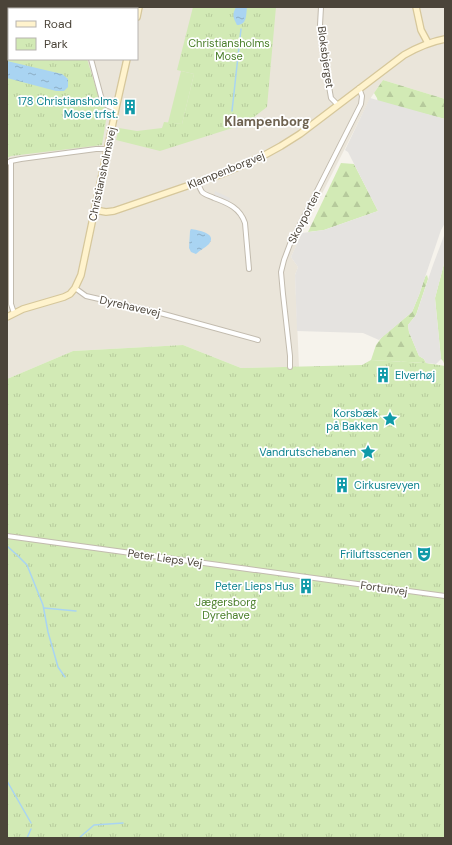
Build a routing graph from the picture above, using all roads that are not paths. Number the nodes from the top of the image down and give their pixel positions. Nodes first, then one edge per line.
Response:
1 (321, 7) edge
2 (416, 7) edge
3 (445, 39) edge
4 (428, 43) junction
5 (91, 60) edge
6 (127, 60) edge
7 (359, 88) junction
8 (338, 105) junction
9 (116, 108) junction
10 (108, 149) junction
11 (9, 162) edge
12 (198, 183) junction
13 (95, 210) junction
14 (12, 231) junction
15 (7, 234) edge
16 (249, 269) dead end
17 (75, 288) junction
18 (14, 313) junction
19 (7, 317) edge
20 (258, 340) dead end
21 (290, 367) dead end
22 (7, 536) edge
23 (324, 579) joint
24 (445, 596) edge

1 - 8 street, Bloksbjerget
2 - 4 street
3 - 4 street, Klampenborgvej
4 - 7 street, Klampenborgvej
5 - 9 street
6 - 9 street, Christiansholmsvej
7 - 8 street, Klampenborgvej
7 - 21 street, Skovporten
8 - 12 street, Klampenborgvej
9 - 10 street, Christiansholmsvej
10 - 11 street
10 - 13 street, Christiansholmsvej
11 - 14 street
12 - 13 street, Klampenborgvej
12 - 16 street
13 - 17 street, Christiansholmsvej
14 - 15 street
14 - 18 street
17 - 18 street
17 - 20 street, Dyrehavevej
18 - 19 street
22 - 23 street, Peter Lieps Vej
23 - 24 street, Fortunvej

